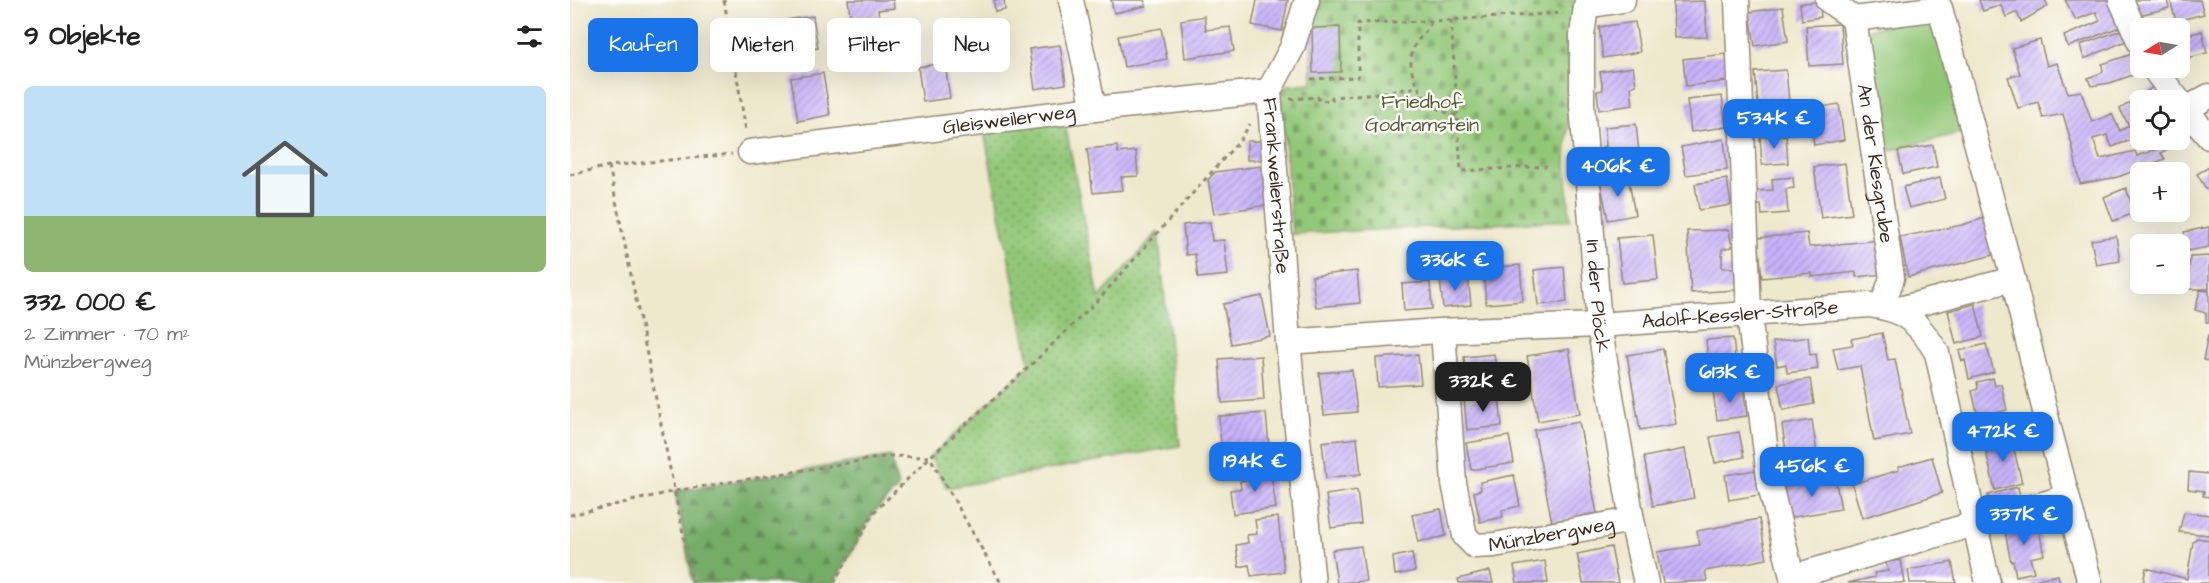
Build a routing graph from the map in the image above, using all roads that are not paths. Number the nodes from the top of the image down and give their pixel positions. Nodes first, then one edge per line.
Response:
1 (1071, 0) edge
2 (1306, 0) edge
3 (1623, 0) edge
4 (1737, 0) edge
5 (1828, 0) edge
6 (2121, 0) edge
7 (1586, 3) edge
8 (1854, 19) junction
9 (2130, 20) edge
10 (2161, 78) edge
11 (2170, 90) edge
12 (1275, 95) junction
13 (2209, 96) edge
14 (2190, 101) edge
15 (1094, 109) junction
16 (2190, 115) edge
17 (2209, 137) edge
18 (750, 152) road end
19 (2013, 279) junction
20 (1889, 308) junction
21 (1749, 314) junction
22 (1599, 325) junction
23 (1443, 331) junction
24 (1288, 342) junction
25 (2067, 497) junction
26 (1632, 520) junction
27 (1976, 525) junction
28 (1782, 580) edge
29 (1313, 583) edge
30 (1646, 583) edge
31 (1988, 583) edge
32 (2090, 583) edge

1 - 15 street
2 - 12 street, Frankweilerstraße
3 - 7 street
4 - 21 street
5 - 8 street
6 - 9 street
7 - 22 street, In der Plöck
8 - 19 street
8 - 20 street, An der Kiesgrube
10 - 11 street
12 - 15 street, Gleisweilerweg
12 - 24 street, Frankweilerstraße
13 - 14 street
15 - 18 street, Gleisweilerweg
16 - 17 street
19 - 20 street, Adolf-Kessler-Straße
19 - 25 street
20 - 21 street, Adolf-Kessler-Straße
20 - 27 street
21 - 22 street, Adolf-Kessler-Straße
21 - 28 street
22 - 23 street, Adolf-Kessler-Straße
22 - 26 street, In der Plöck
23 - 24 street, Adolf-Kessler-Straße
23 - 26 street, Münzbergweg
24 - 29 street, Frankweilerstraße
25 - 27 street
25 - 32 street
26 - 30 street, In der Plöck
27 - 28 street
27 - 31 street

